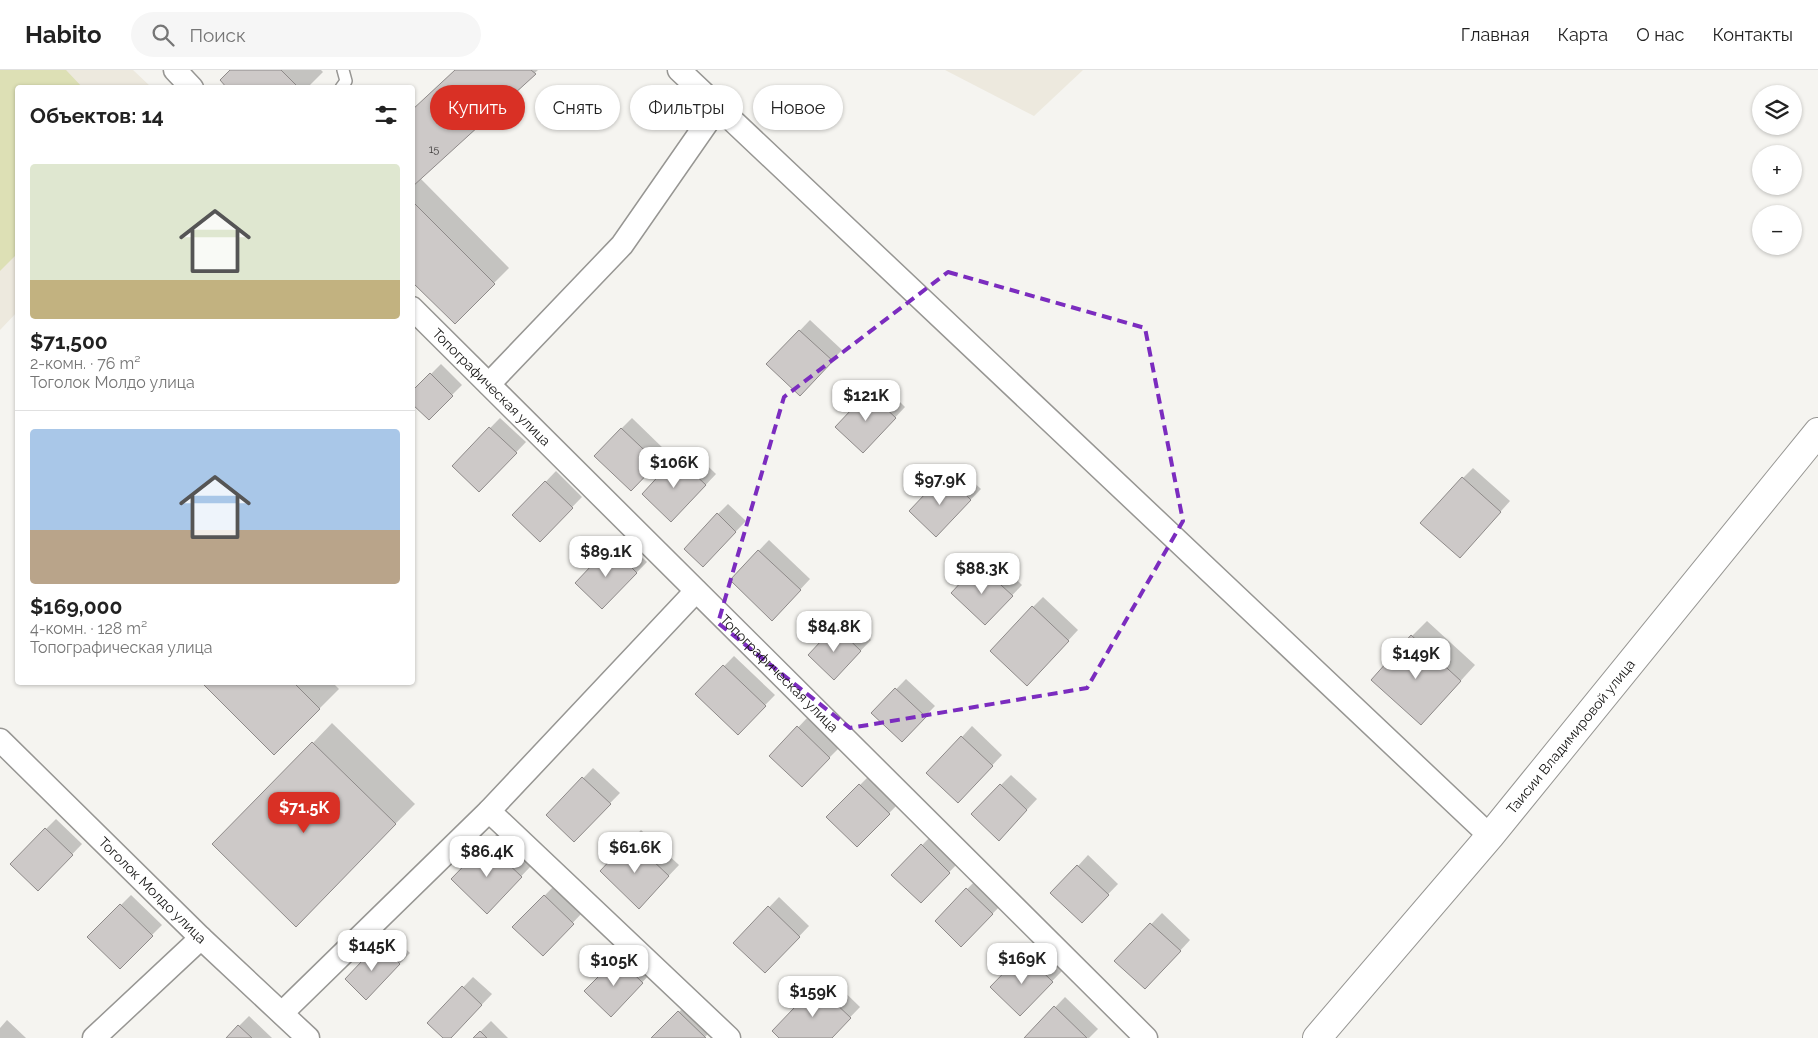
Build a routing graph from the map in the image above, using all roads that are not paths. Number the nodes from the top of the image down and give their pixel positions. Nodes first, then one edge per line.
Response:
1 (175, 70) edge
2 (342, 70) edge
3 (679, 70) edge
4 (189, 85) edge
5 (343, 85) edge
6 (695, 85) edge
7 (702, 130) edge
8 (742, 130) edge
9 (415, 311) edge
10 (489, 384) junction
11 (1818, 432) edge
12 (696, 591) junction
13 (0, 740) edge
14 (489, 811) junction
15 (1490, 836) junction
16 (201, 938) junction
17 (282, 1013) junction
18 (94, 1038) edge
19 (308, 1038) edge
20 (729, 1038) edge
21 (1146, 1038) edge
22 (1317, 1038) edge

1 - 4 street
2 - 5 lane
3 - 6 street
7 - 10 street
8 - 15 street
9 - 10 street, Топографическая улица
10 - 12 street, Топографическая улица
11 - 15 street, Таисии Владимировой улица
12 - 14 street
12 - 21 street, Топографическая улица
13 - 16 street, Тоголок Молдо улица
14 - 17 street
14 - 20 street
15 - 22 street, Таисии Владимировой улица
16 - 17 street, Тоголок Молдо улица
16 - 18 street
17 - 19 street, Тоголок Молдо улица

